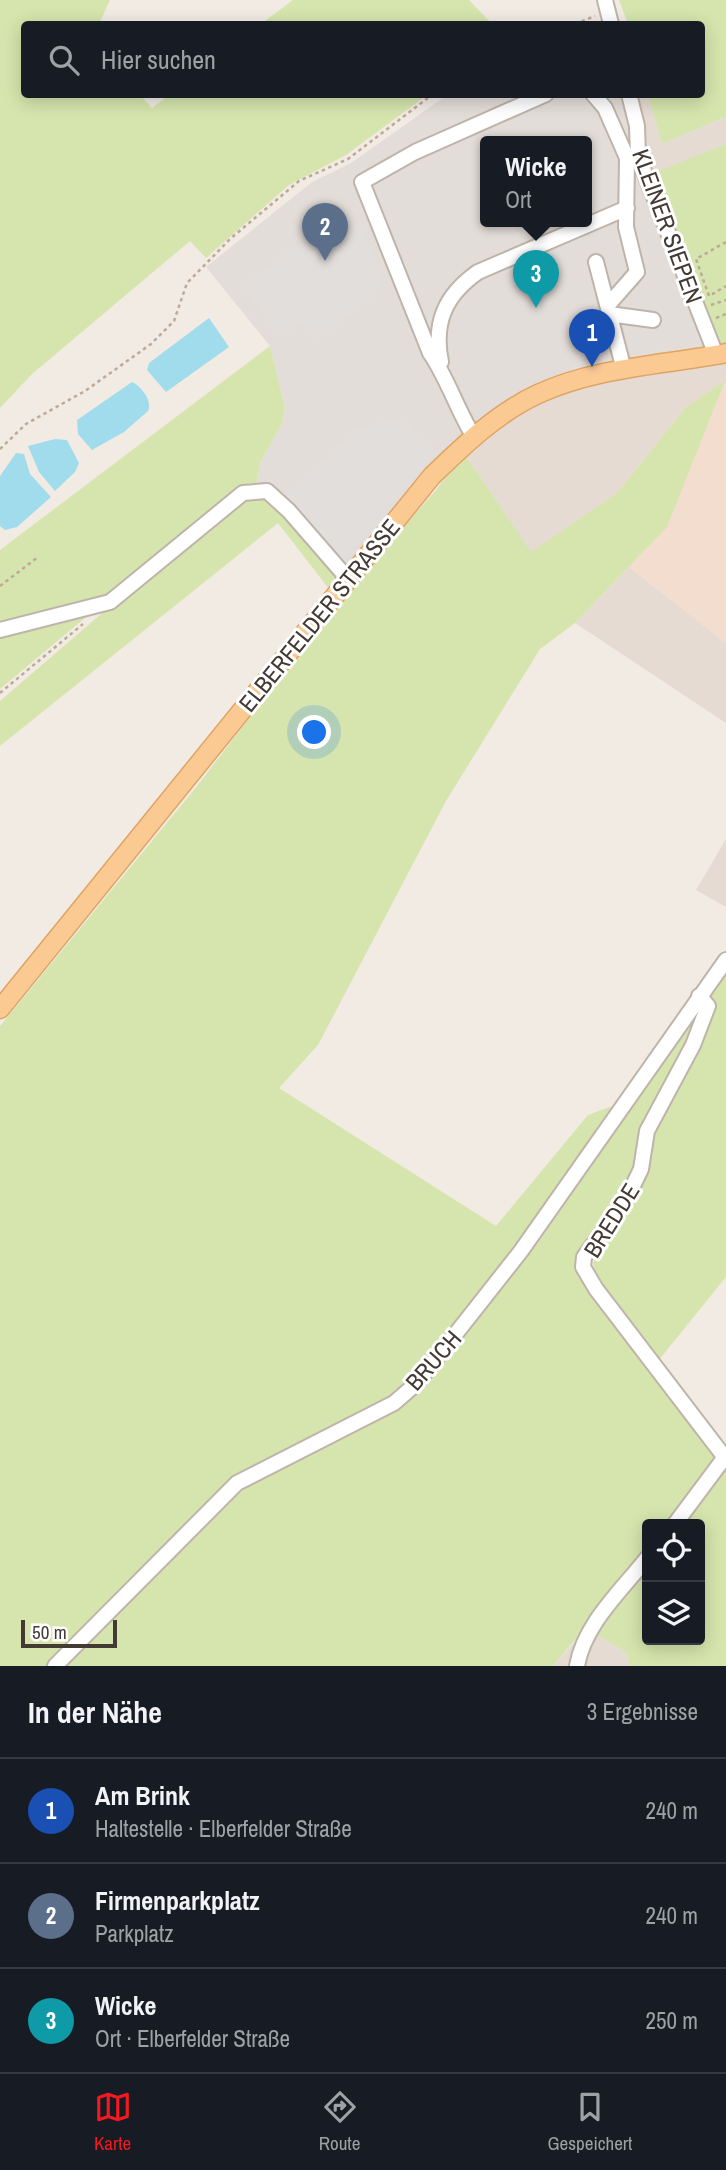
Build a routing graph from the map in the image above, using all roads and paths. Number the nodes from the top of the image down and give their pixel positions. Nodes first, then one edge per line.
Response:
1 (608, 12) edge
2 (583, 21) edge
3 (428, 98) edge
4 (537, 98) edge
5 (596, 98) edge
6 (630, 98) edge
7 (627, 208) junction
8 (592, 223) edge
9 (583, 227) edge
10 (726, 242) edge
11 (596, 262) dead end
12 (726, 286) edge
13 (609, 309) junction
14 (726, 314) edge
15 (715, 318) dead end
16 (653, 320) dead end
17 (721, 354) edge
18 (624, 370) junction
19 (443, 372) junction
20 (474, 437) junction
21 (0, 449) edge
22 (38, 557) dead end
23 (348, 579) junction
24 (0, 586) edge
25 (88, 620) dead end
26 (0, 630) edge
27 (0, 693) edge
28 (726, 960) edge
29 (699, 996) junction
30 (0, 1009) edge
31 (725, 1458) edge
32 (679, 1519) edge
33 (642, 1564) edge
34 (55, 1666) edge
35 (577, 1666) edge

1 - 2 path
3 - 21 path
4 - 19 street
5 - 7 street
6 - 17 street, KLEINER SIEPEN
7 - 8 street
7 - 13 street
9 - 19 street
10 - 12 path
11 - 13 street
13 - 16 street
13 - 18 street
14 - 15 path
17 - 18 main road, ELBERFELDER STRASSE
18 - 20 main road, ELBERFELDER STRASSE
19 - 20 street
20 - 23 main road, ELBERFELDER STRASSE
22 - 24 path
23 - 26 street
23 - 30 main road, ELBERFELDER STRASSE
25 - 27 path
28 - 29 street, BRUCH
29 - 31 street, BREDDE
29 - 34 street, BRUCH
31 - 32 street, BREDDE
33 - 35 street

